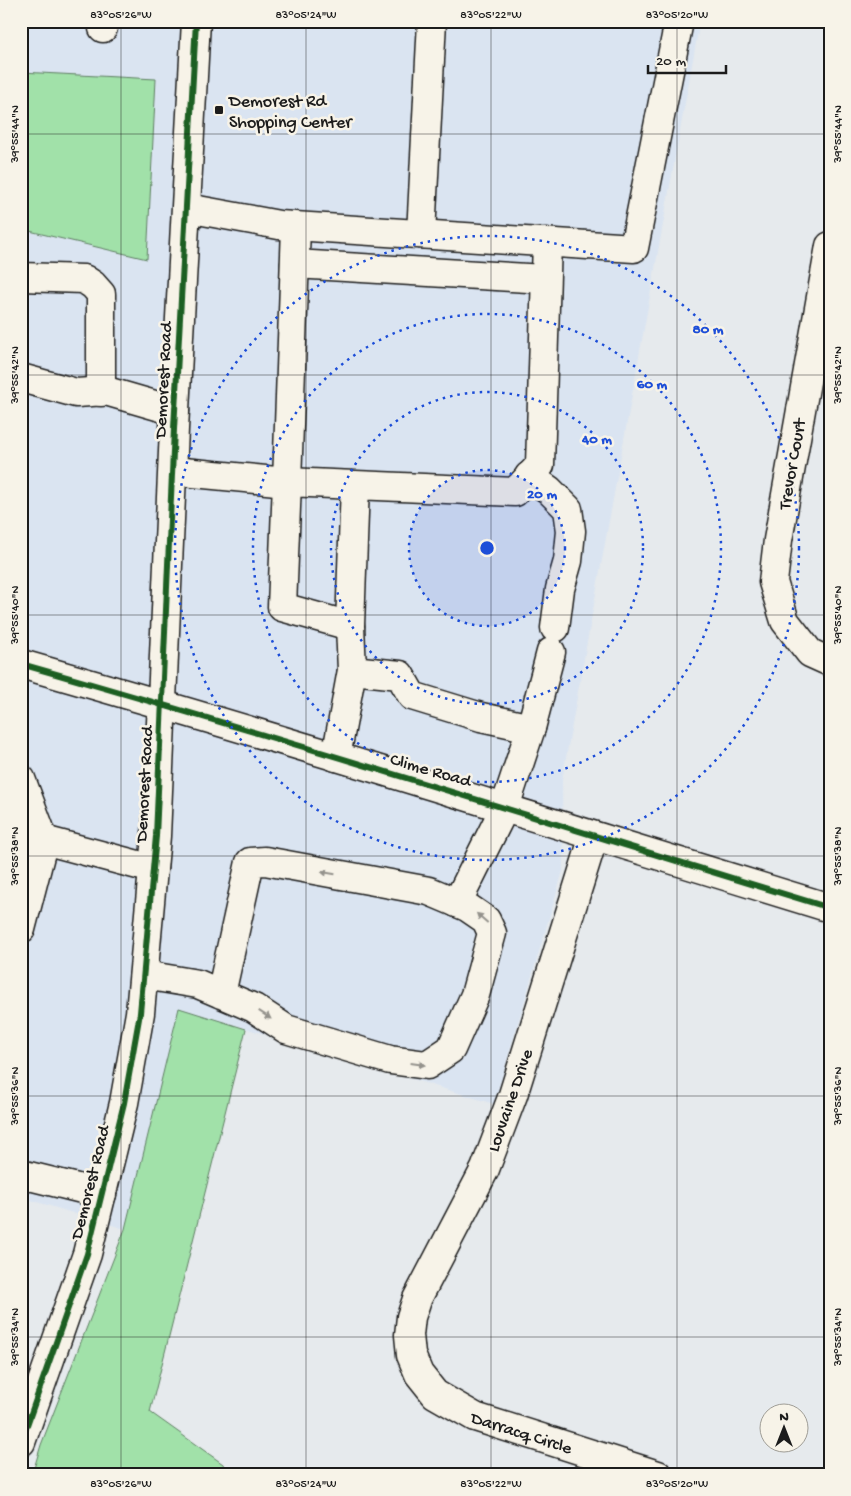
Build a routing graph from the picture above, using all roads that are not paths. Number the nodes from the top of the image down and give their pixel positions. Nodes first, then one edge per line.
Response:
1 (196, 21) edge
2 (432, 21) edge
3 (679, 21) edge
4 (187, 208) junction
5 (296, 227) junction
6 (421, 234) junction
7 (547, 242) junction
8 (830, 246) edge
9 (295, 264) junction
10 (21, 277) edge
11 (545, 279) junction
12 (21, 378) edge
13 (101, 392) junction
14 (175, 411) junction
15 (173, 471) junction
16 (529, 476) junction
17 (287, 482) junction
18 (355, 485) junction
19 (350, 626) junction
20 (830, 662) edge
21 (21, 664) edge
22 (352, 670) junction
23 (162, 704) junction
24 (531, 728) junction
25 (336, 757) junction
26 (21, 779) edge
27 (505, 807) junction
28 (594, 836) junction
29 (33, 837) edge
30 (153, 868) junction
31 (457, 903) junction
32 (830, 908) edge
33 (21, 929) edge
34 (144, 975) junction
35 (221, 994) junction
36 (21, 1174) edge
37 (102, 1194) junction
38 (411, 1355) joint
39 (22, 1442) edge
40 (658, 1475) edge

1 - 4 street, Demorest Road
2 - 6 street
3 - 7 street
4 - 5 street
4 - 14 street, Demorest Road
5 - 6 street
5 - 9 street
6 - 7 street
7 - 11 street
8 - 20 street, Trevor Court
9 - 11 street
9 - 17 street
10 - 13 street
11 - 16 street
12 - 13 street
13 - 14 street
14 - 15 street, Demorest Road
15 - 17 street
15 - 23 street, Demorest Road
16 - 18 street
16 - 24 street
17 - 18 street
17 - 19 street
18 - 19 street
19 - 22 street
21 - 23 street, Clime Road
22 - 24 street
22 - 25 street
23 - 25 street, Clime Road
23 - 30 street, Demorest Road
24 - 27 street
25 - 27 street, Clime Road
26 - 29 street
27 - 28 street, Clime Road
27 - 31 street
28 - 32 street, Clime Road
28 - 38 street, Louvaine Drive
29 - 30 street
29 - 33 street
30 - 34 street, Demorest Road
31 -> 35 street
35 -> 31 street
34 - 35 street
34 - 37 street, Demorest Road
36 - 37 street
37 - 39 street, Demorest Road
38 - 40 street, Darracq Circle

